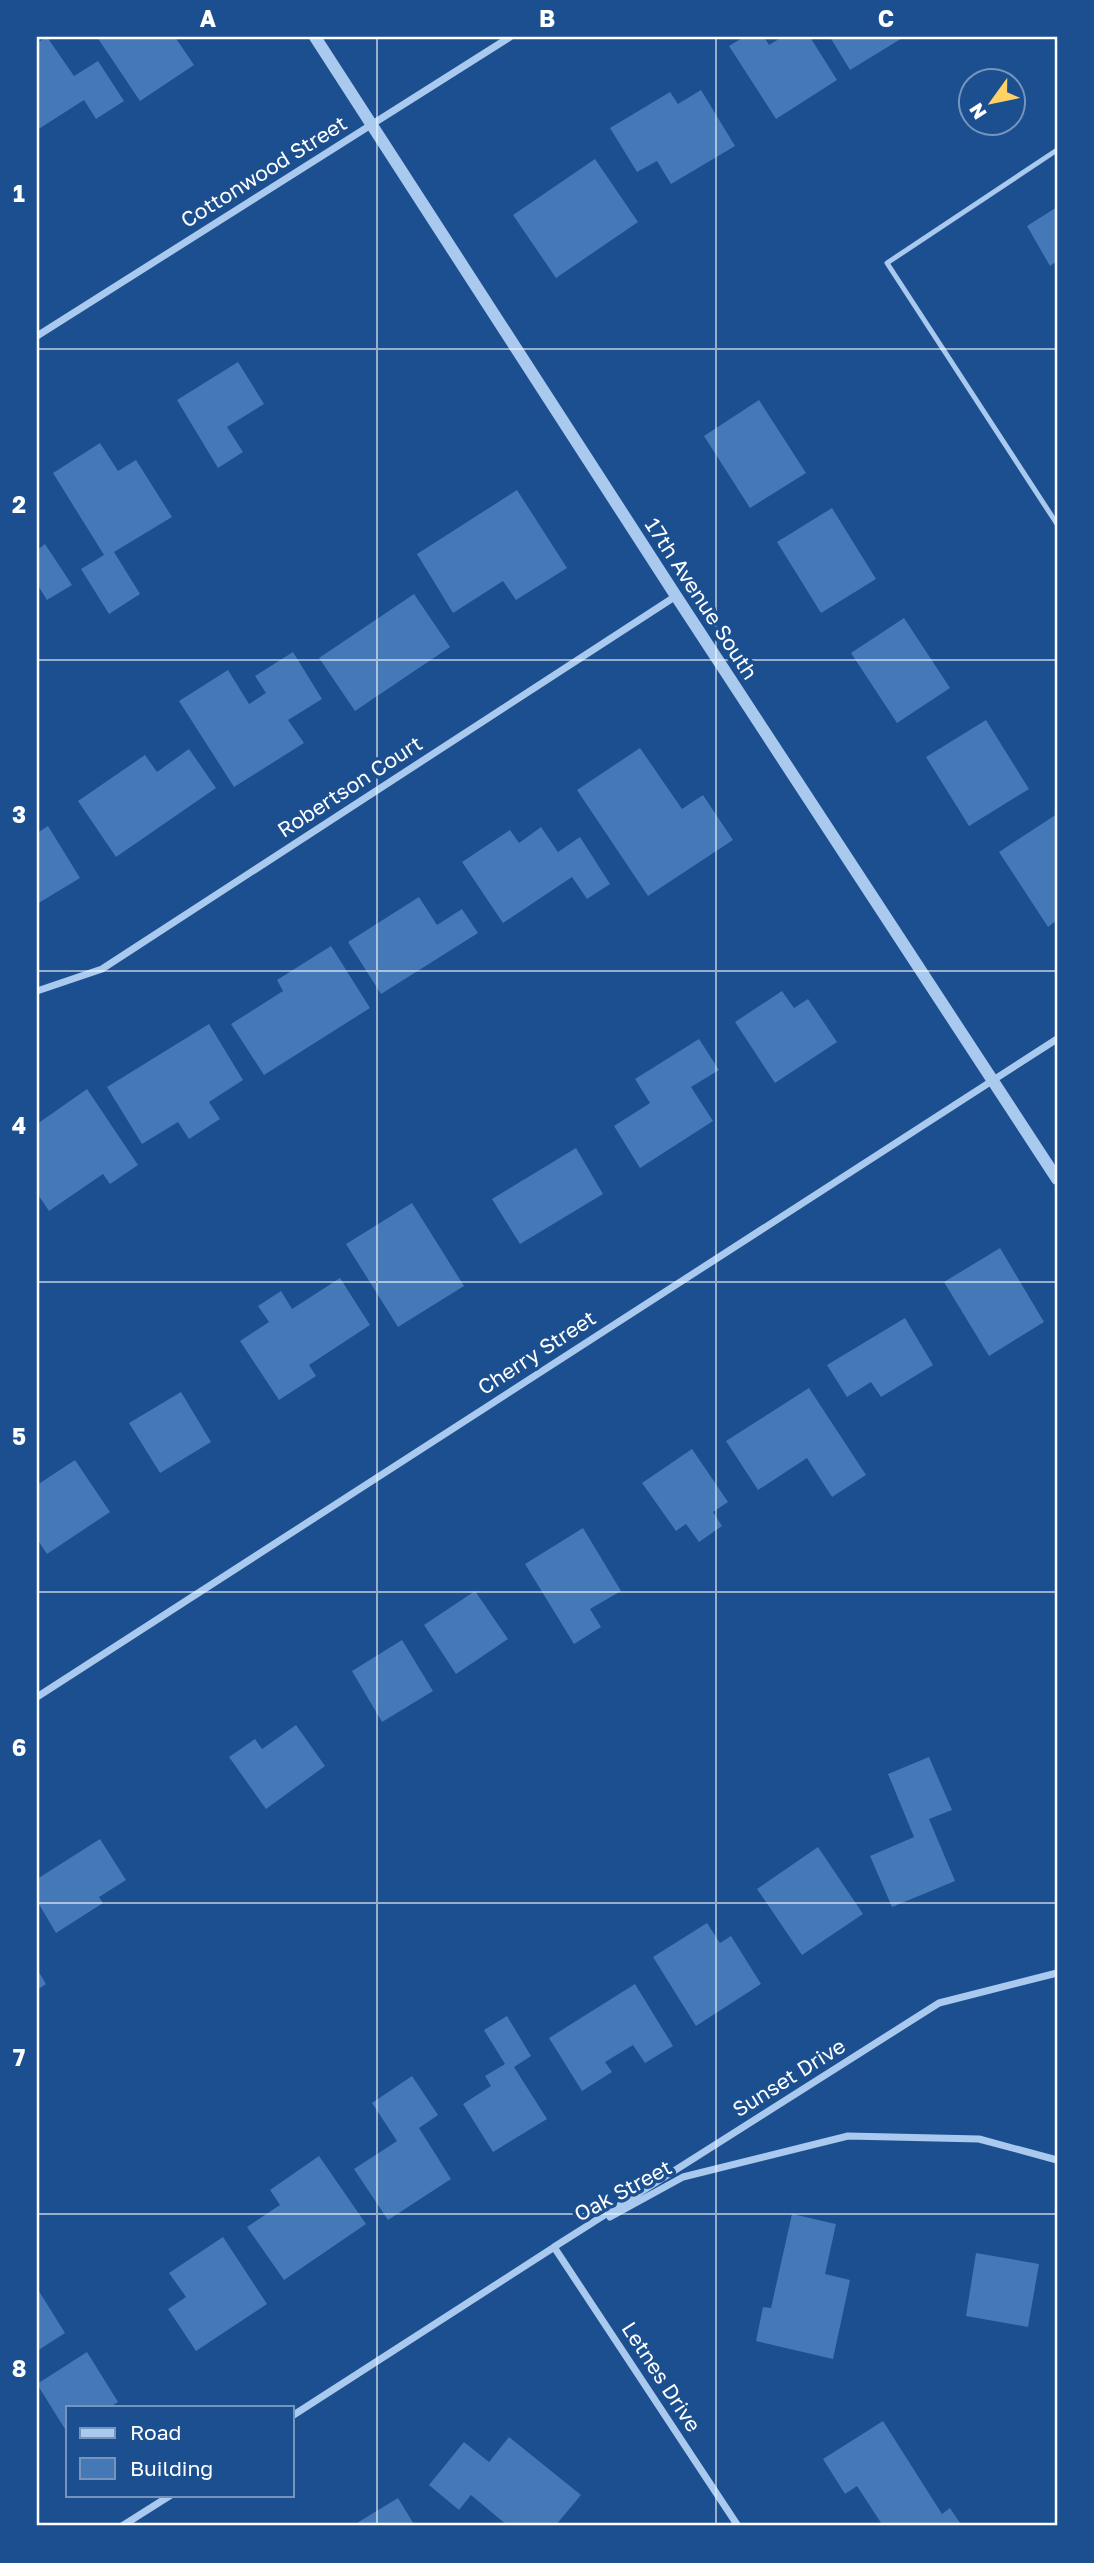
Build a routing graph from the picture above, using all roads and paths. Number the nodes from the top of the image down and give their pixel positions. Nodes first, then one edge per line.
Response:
1 (315, 37) edge
2 (510, 37) edge
3 (372, 124) junction
4 (1057, 150) edge
5 (37, 337) edge
6 (1057, 524) edge
7 (676, 596) junction
8 (37, 991) edge
9 (1057, 1039) edge
10 (992, 1081) junction
11 (1057, 1179) edge
12 (37, 1697) edge
13 (1057, 1973) edge
14 (1057, 2160) edge
15 (554, 2247) junction
16 (294, 2415) edge
17 (169, 2496) edge
18 (122, 2526) edge
19 (738, 2526) edge

1 - 3 street, 17th Avenue South
2 - 3 street, Cottonwood Street
3 - 5 street, Cottonwood Street
3 - 7 street, 17th Avenue South
4 - 6 lane
7 - 8 street, Robertson Court
7 - 10 street, 17th Avenue South
9 - 10 street, Cherry Street
10 - 11 street, 17th Avenue South
10 - 12 street, Cherry Street
13 - 15 street, Sunset Drive
14 - 15 street, Oak Street
15 - 16 street, Oak Street
15 - 19 street, Letnes Drive
17 - 18 street

